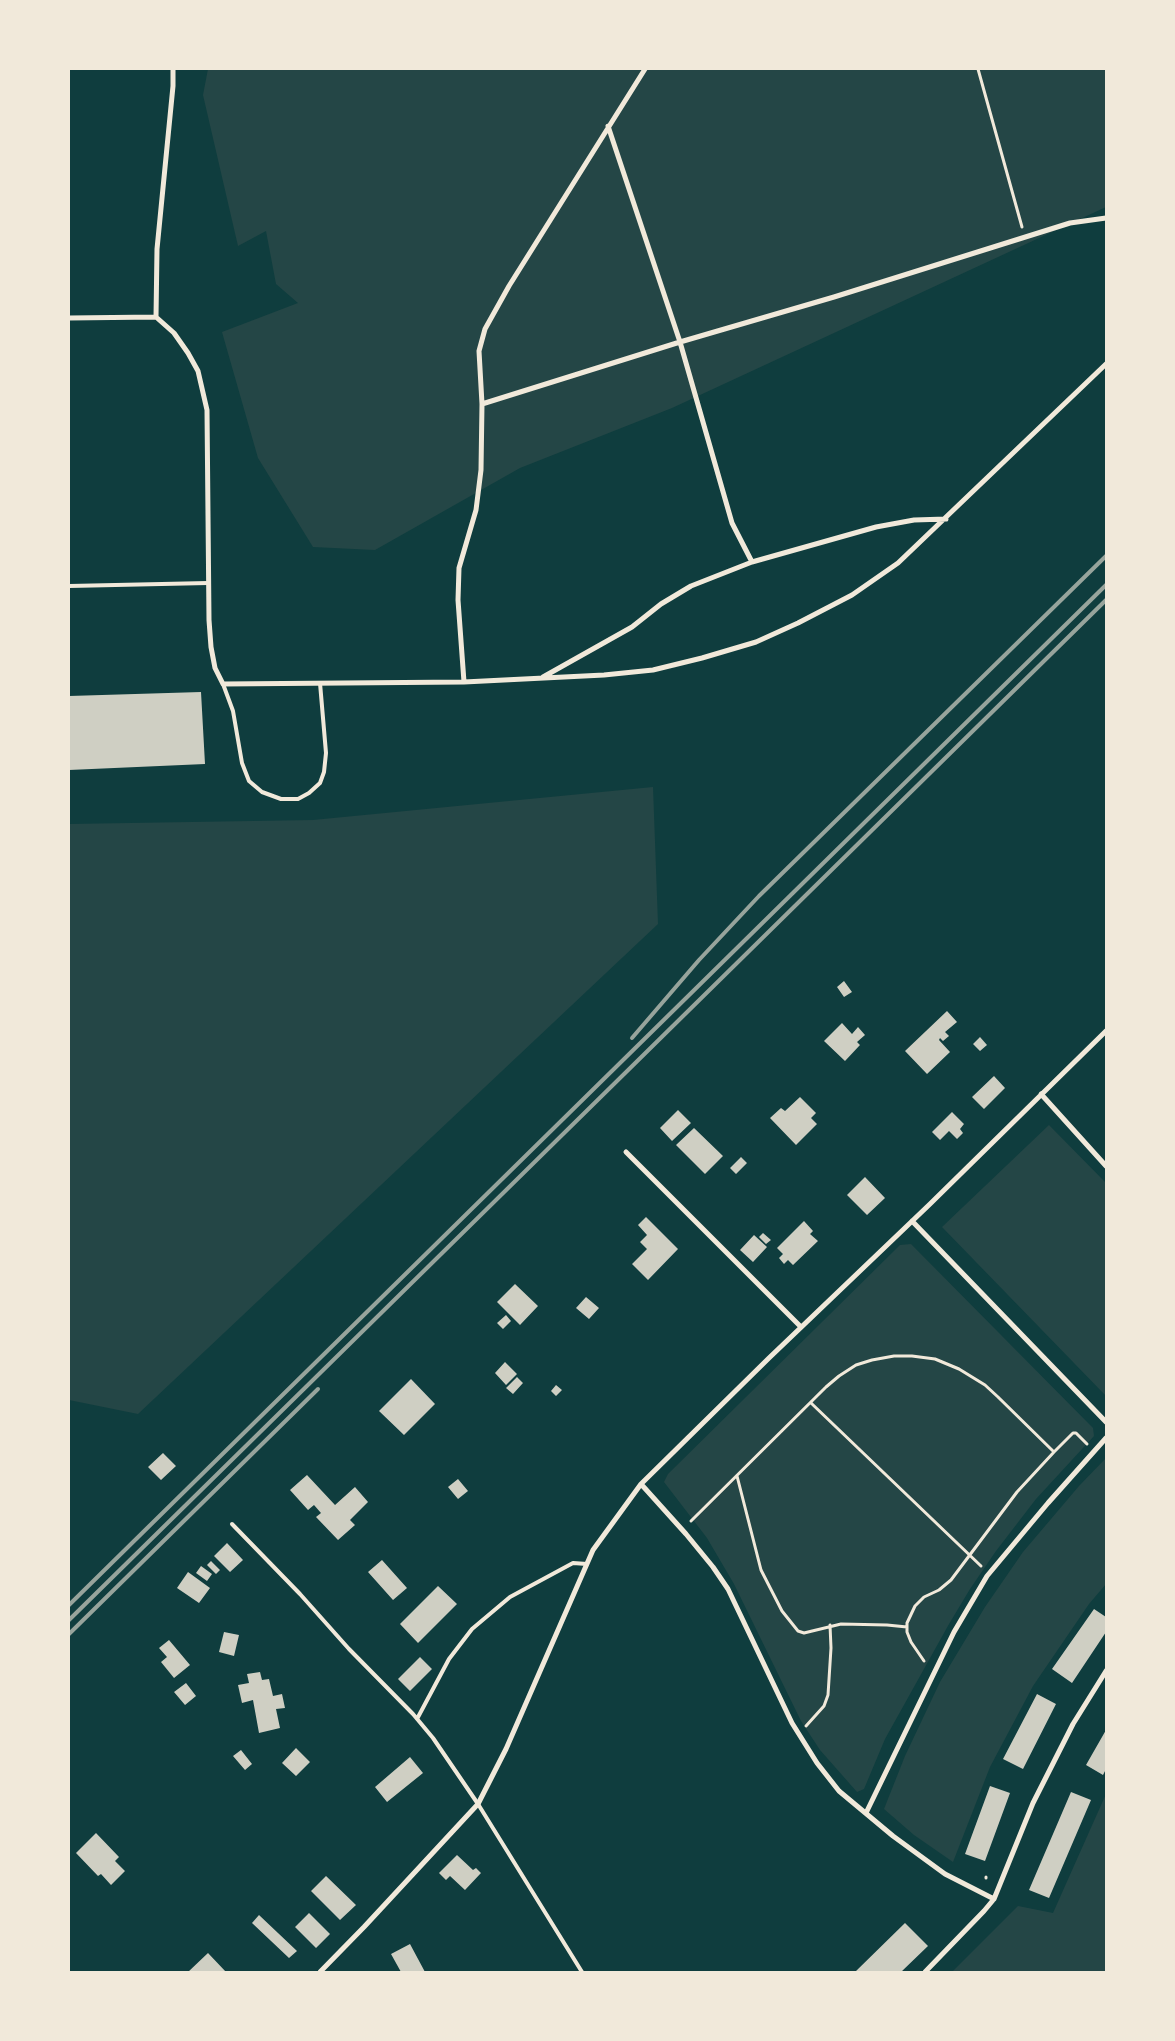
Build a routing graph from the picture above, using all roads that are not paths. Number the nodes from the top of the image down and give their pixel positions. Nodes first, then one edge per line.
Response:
1 (173, 69) edge
2 (645, 69) edge
3 (608, 126) junction
4 (1106, 218) edge
5 (156, 317) junction
6 (69, 318) edge
7 (680, 342) junction
8 (1106, 364) edge
9 (482, 404) junction
10 (946, 519) junction
11 (752, 562) junction
12 (208, 583) junction
13 (69, 586) edge
14 (540, 678) junction
15 (464, 682) junction
16 (320, 683) junction
17 (223, 684) junction
18 (1106, 1031) edge
19 (1041, 1094) junction
20 (626, 1152) dead end
21 (1106, 1166) edge
22 (912, 1221) junction
23 (801, 1327) junction
24 (1106, 1422) edge
25 (1106, 1438) edge
26 (641, 1484) junction
27 (232, 1524) dead end
28 (587, 1564) junction
29 (1106, 1672) edge
30 (417, 1719) junction
31 (478, 1804) junction
32 (866, 1813) junction
33 (994, 1899) junction
34 (320, 1972) edge
35 (582, 1972) edge
36 (925, 1972) edge

1 - 5 street
2 - 3 street
3 - 7 street
3 - 9 street
4 - 7 street
5 - 6 street
5 - 12 street
7 - 9 street
7 - 11 street
8 - 10 street
9 - 15 street
10 - 11 street
10 - 14 street
11 - 14 street
12 - 13 lane
12 - 17 street
14 - 15 street
15 - 16 street
16 - 17 street
16 - 17 lane
18 - 19 street
19 - 21 street
19 - 22 street
20 - 23 street
22 - 23 street
22 - 24 street
23 - 26 street
25 - 32 street
26 - 28 street
26 - 32 street
27 - 30 lane
28 - 30 lane
28 - 31 street
29 - 33 street
30 - 31 lane
31 - 34 street
31 - 35 lane
32 - 33 street
33 - 36 street

